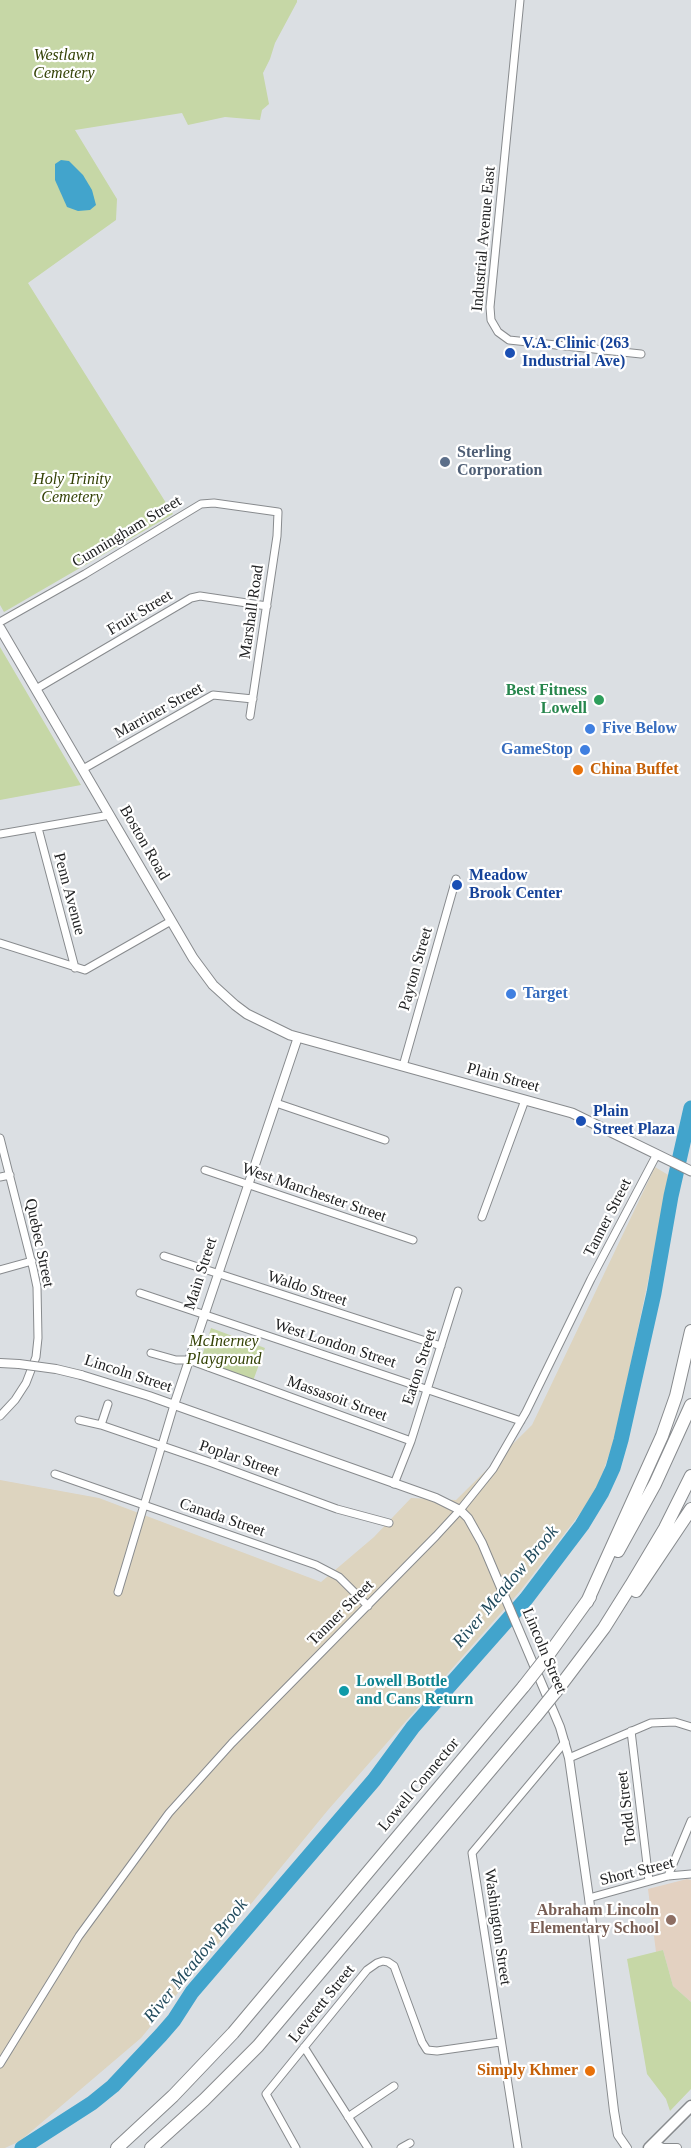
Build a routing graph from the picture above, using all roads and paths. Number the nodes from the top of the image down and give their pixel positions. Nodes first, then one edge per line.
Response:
1 (520, 0) edge
2 (641, 354) dead end
3 (278, 512) joint
4 (267, 606) junction
5 (0, 622) edge
6 (0, 628) edge
7 (36, 689) junction
8 (253, 699) junction
9 (250, 716) dead end
10 (83, 770) junction
11 (110, 815) junction
12 (38, 828) junction
13 (0, 834) edge
14 (456, 879) dead end
15 (171, 921) junction
16 (0, 943) edge
17 (75, 968) junction
18 (298, 1037) junction
19 (403, 1066) junction
20 (525, 1100) junction
21 (276, 1103) junction
22 (0, 1138) edge
23 (385, 1140) dead end
24 (657, 1154) junction
25 (206, 1170) dead end
26 (691, 1171) edge
27 (10, 1175) junction
28 (0, 1177) edge
29 (248, 1185) junction
30 (482, 1217) dead end
31 (413, 1240) dead end
32 (164, 1256) dead end
33 (32, 1261) junction
34 (0, 1270) edge
35 (217, 1274) junction
36 (458, 1292) dead end
37 (140, 1293) dead end
38 (204, 1314) junction
39 (691, 1331) edge
40 (441, 1346) junction
41 (151, 1353) dead end
42 (189, 1360) junction
43 (0, 1363) edge
44 (427, 1389) junction
45 (108, 1404) dead end
46 (174, 1405) junction
47 (691, 1405) edge
48 (0, 1416) edge
49 (79, 1420) dead end
50 (521, 1421) junction
51 (101, 1425) junction
52 (411, 1441) junction
53 (161, 1446) junction
54 (55, 1474) dead end
55 (691, 1476) edge
56 (394, 1484) junction
57 (143, 1504) junction
58 (691, 1509) edge
59 (460, 1510) junction
60 (389, 1523) dead end
61 (118, 1592) dead end
62 (586, 1602) junction
63 (368, 1606) junction
64 (589, 1647) junction
65 (691, 1727) edge
66 (631, 1731) junction
67 (565, 1742) junction
68 (569, 1758) junction
69 (691, 1821) edge
70 (691, 1874) edge
71 (668, 1876) junction
72 (650, 1881) junction
73 (589, 1898) junction
74 (500, 2042) junction
75 (304, 2048) junction
76 (0, 2064) edge
77 (393, 2086) dead end
78 (691, 2106) edge
79 (348, 2117) junction
80 (410, 2143) dead end
81 (651, 2146) edge
82 (117, 2148) edge
83 (151, 2148) edge
84 (296, 2148) edge
85 (368, 2148) edge
86 (401, 2148) edge
87 (518, 2148) edge
88 (627, 2148) edge
89 (671, 2148) edge
90 (677, 2148) edge

1 - 2 street, Industrial Avenue East
3 - 4 street, Marshall Road
3 - 5 street, Cunningham Street
4 - 7 street, Fruit Street
4 - 8 street, Marshall Road
6 - 7 main road, Boston Road
7 - 10 main road, Boston Road
8 - 9 street, Marshall Road
8 - 10 street, Marriner Street
10 - 11 main road, Boston Road
11 - 12 street
11 - 15 main road, Boston Road
12 - 13 street
12 - 17 street, Penn Avenue
14 - 19 street, Payton Street
15 - 17 street
15 - 18 main road, Boston Road
16 - 17 street
18 - 19 main road, Plain Street
18 - 21 street, Main Street
19 - 20 main road, Plain Street
20 - 24 main road, Plain Street
20 - 30 street
21 - 23 street
21 - 29 street, Main Street
22 - 27 street, Quebec Street
24 - 26 main road, Plain Street
24 - 50 street, Tanner Street
25 - 29 street, West Manchester Street
27 - 28 street
27 - 33 street, Quebec Street
29 - 31 street, West Manchester Street
29 - 35 street, Main Street
32 - 35 street, Waldo Street
33 - 34 street
33 - 48 street, Quebec Street
35 - 38 street, Main Street
35 - 40 street, Waldo Street
36 - 40 street, Eaton Street
37 - 38 street, West London Street
38 - 42 street, Main Street
38 - 44 street, West London Street
39 - 62 highway
40 - 44 street, Eaton Street
41 - 42 street, Massasoit Street
42 - 46 street, Main Street
42 - 52 street, Massasoit Street
43 - 46 street, Lincoln Street, bridge
44 - 50 street, West London Street
44 - 52 street, Eaton Street
45 - 51 street
46 - 53 street, Main Street
46 - 56 street, Lincoln Street
47 - 62 highway, Lowell Connector
49 - 51 street, Poplar Street
50 - 59 street, Tanner Street
51 - 53 street, Poplar Street
52 - 56 street, Eaton Street
53 - 57 street, Main Street
53 - 60 street, Poplar Street
54 - 57 street, Canada Street
55 - 64 highway
56 - 59 street, Lincoln Street
57 - 61 street, Main Street
57 - 63 street, Canada Street
58 - 64 highway
59 - 63 street, Tanner Street
59 - 67 street, Lincoln Street
62 - 82 highway, Lowell Connector, bridge
63 - 76 street, Tanner Street
64 - 83 highway, bridge
65 - 66 street
66 - 68 street
66 - 72 street, Todd Street
67 - 68 street, Lincoln Street
67 - 74 street, Washington Street
68 - 73 street, Lincoln Street
69 - 71 street
70 - 71 street, Short Street
71 - 72 street, Short Street
72 - 73 street, Short Street
73 - 88 street, Lincoln Street
74 - 75 street, Leverett Street
74 - 87 street, Washington Street
75 - 79 street
75 - 84 street, Leverett Street
77 - 79 street
78 - 81 main road
79 - 85 street
80 - 86 street
81 - 89 street
89 - 90 street

